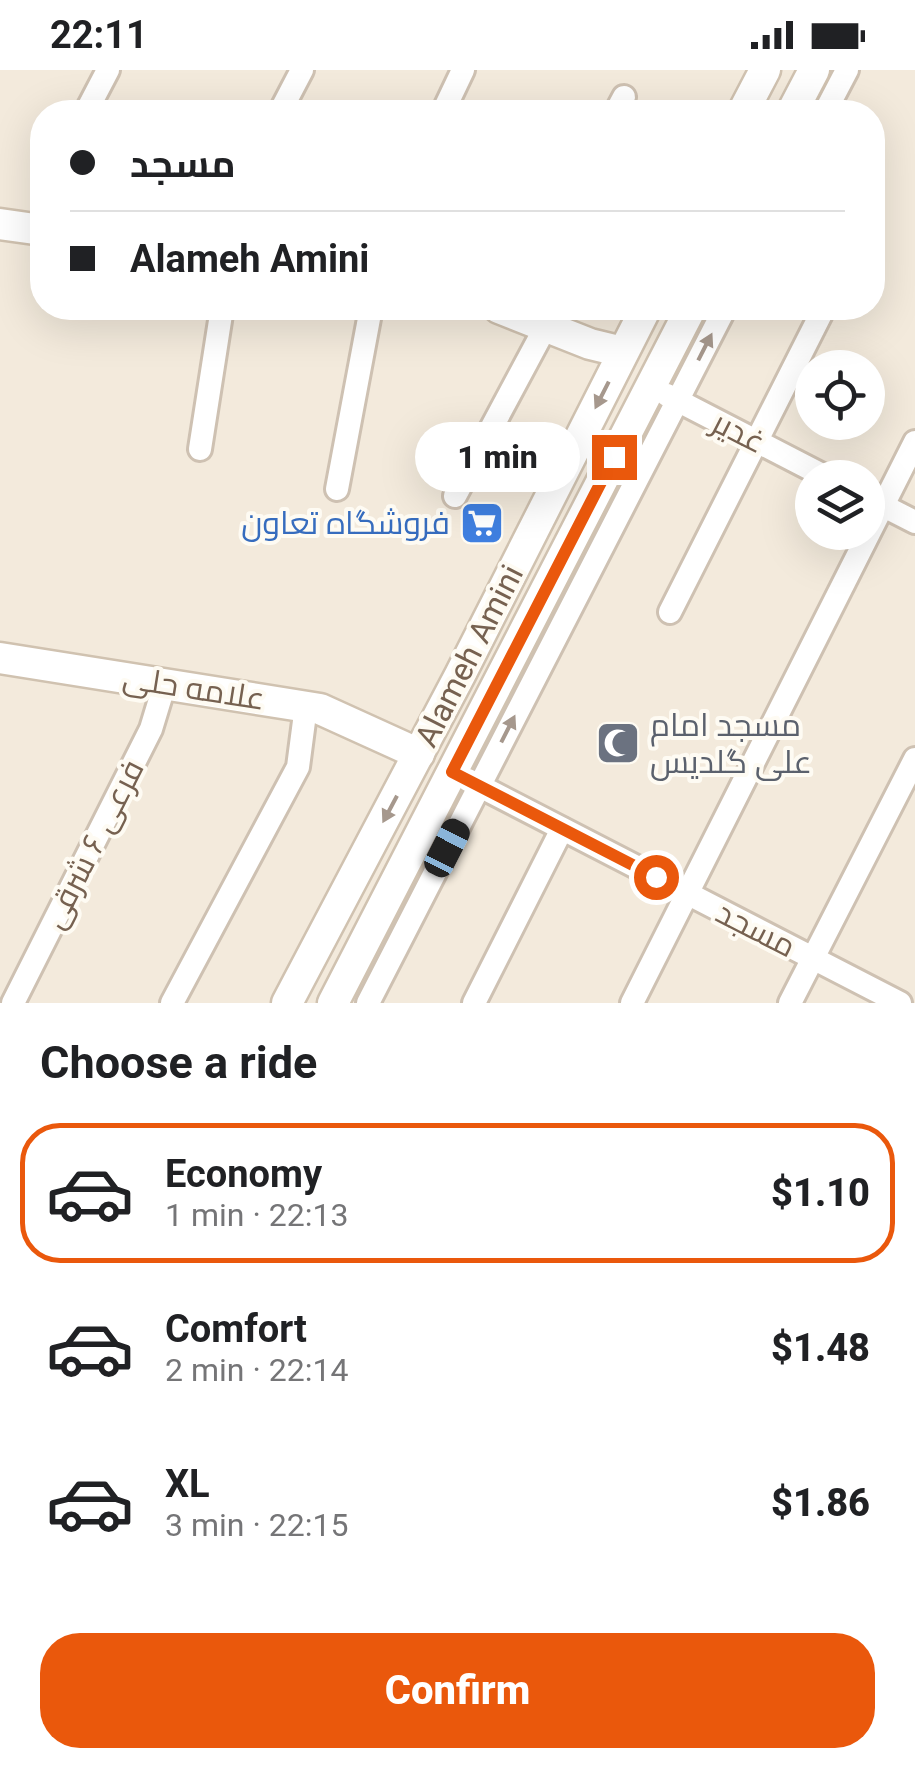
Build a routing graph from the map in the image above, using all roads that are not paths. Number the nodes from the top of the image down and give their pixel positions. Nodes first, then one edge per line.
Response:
1 (108, 70) edge
2 (302, 70) edge
3 (464, 70) edge
4 (765, 70) edge
5 (814, 70) edge
6 (847, 70) edge
7 (92, 100) edge
8 (286, 100) edge
9 (449, 100) edge
10 (750, 100) edge
11 (798, 100) edge
12 (831, 100) edge
13 (0, 224) edge
14 (30, 228) edge
15 (220, 320) edge
16 (369, 320) edge
17 (530, 320) edge
18 (640, 320) edge
19 (688, 320) edge
20 (716, 320) edge
21 (818, 320) edge
22 (545, 328) junction
23 (623, 352) junction
24 (664, 394) junction
25 (755, 440) junction
26 (915, 442) edge
27 (200, 449) dead end
28 (795, 461) edge
29 (885, 487) edge
30 (338, 489) dead end
31 (455, 496) dead end
32 (885, 507) edge
33 (915, 522) edge
34 (853, 550) edge
35 (670, 612) dead end
36 (0, 658) edge
37 (166, 683) junction
38 (306, 706) junction
39 (419, 754) junction
40 (915, 759) edge
41 (466, 779) junction
42 (562, 829) junction
43 (687, 894) junction
44 (814, 958) junction
45 (14, 1003) edge
46 (172, 1003) edge
47 (288, 1003) edge
48 (334, 1003) edge
49 (368, 1003) edge
50 (474, 1003) edge
51 (632, 1003) edge
52 (790, 1003) edge
53 (900, 1003) edge

1 - 7 street
2 - 8 street
3 - 9 street
4 - 10 main road
5 - 11 main road
6 - 12 street
13 - 14 main road
15 - 27 street
16 - 30 street
17 - 22 main road
18 - 23 main road, Alameh Amini
19 - 24 main road, Alameh Amini
24 -> 20 street
21 - 25 street
22 - 23 main road
22 - 31 street
23 -> 39 main road, Alameh Amini
24 - 25 street, غدیر
41 -> 24 main road, Alameh Amini
25 - 28 street, غدیر
25 - 35 street
26 - 29 street
32 - 33 street
34 - 43 street
36 - 37 main road, علامه حلی
37 - 38 main road, علامه حلی
37 - 45 street, فرعی ۶ شرقی
38 - 39 main road, علامه حلی
38 - 46 street
39 -> 47 main road, Alameh Amini
40 - 44 street
41 - 42 street, مسجد
41 - 48 main road, Alameh Amini
41 - 49 street
42 - 43 street, مسجد
42 - 50 street
43 - 44 street, مسجد
43 - 51 street
44 - 52 street
44 - 53 street, مسجد

